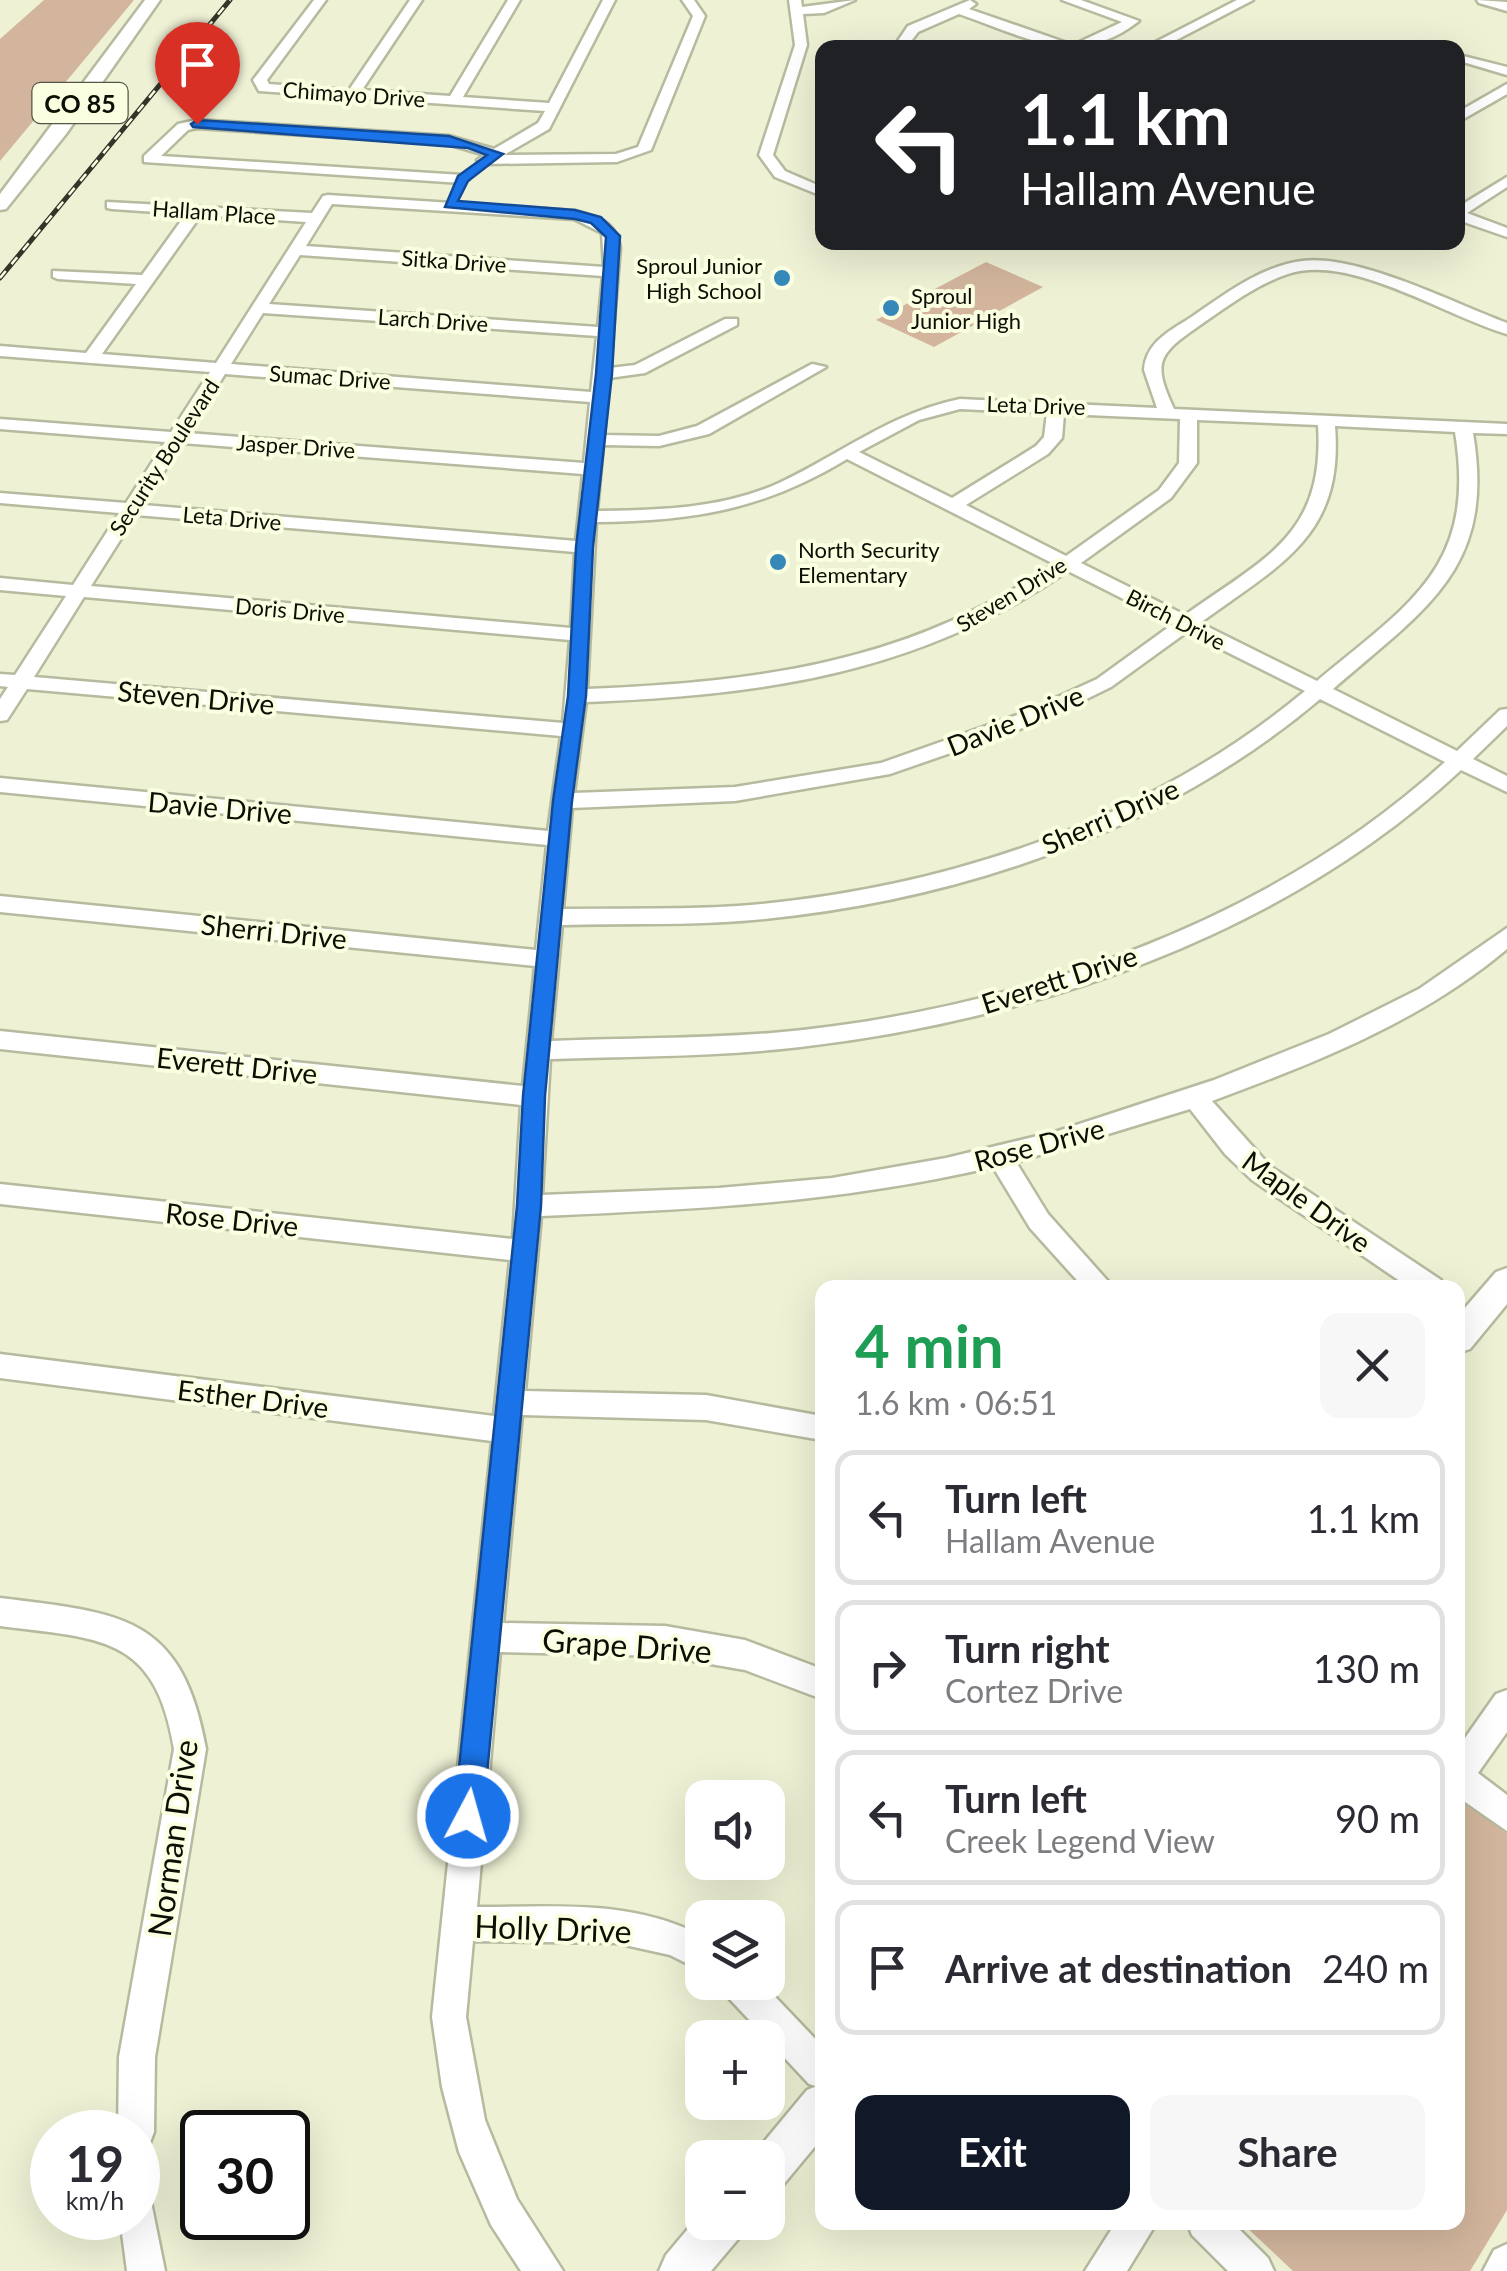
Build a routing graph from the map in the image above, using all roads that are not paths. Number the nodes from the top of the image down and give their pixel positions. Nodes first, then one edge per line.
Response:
1 (153, 0) edge
2 (320, 0) edge
3 (416, 0) edge
4 (514, 0) edge
5 (609, 0) edge
6 (688, 0) edge
7 (849, 0) edge
8 (979, 0) edge
9 (1068, 0) edge
10 (1248, 0) edge
11 (1484, 0) edge
12 (796, 6) edge
13 (1507, 7) edge
14 (958, 9) junction
15 (905, 40) edge
16 (1045, 40) edge
17 (1095, 40) edge
18 (1166, 40) edge
19 (1468, 60) dead end
20 (1507, 72) edge
21 (1507, 88) edge
22 (352, 95) junction
23 (454, 100) junction
24 (553, 107) junction
25 (1465, 114) edge
26 (490, 157) junction
27 (462, 179) junction
28 (1507, 180) edge
29 (815, 189) edge
30 (0, 204) edge
31 (450, 204) junction
32 (112, 205) dead end
33 (1465, 209) edge
34 (196, 210) junction
35 (1465, 217) edge
36 (316, 218) junction
37 (1507, 233) edge
38 (296, 250) junction
39 (611, 272) junction
40 (58, 274) dead end
41 (144, 280) junction
42 (260, 308) junction
43 (731, 322) dead end
44 (1507, 329) edge
45 (606, 332) junction
46 (0, 351) edge
47 (91, 358) junction
48 (818, 367) dead end
49 (221, 369) junction
50 (604, 374) junction
51 (600, 398) junction
52 (1056, 406) junction
53 (1167, 412) junction
54 (1189, 413) junction
55 (1326, 420) junction
56 (0, 424) edge
57 (1463, 427) junction
58 (1507, 429) edge
59 (177, 437) junction
60 (598, 440) junction
61 (846, 452) junction
62 (592, 469) junction
63 (0, 498) edge
64 (952, 506) junction
65 (131, 510) junction
66 (588, 518) junction
67 (584, 547) junction
68 (1066, 562) junction
69 (0, 584) edge
70 (79, 591) junction
71 (1187, 624) junction
72 (581, 635) junction
73 (10, 681) edge
74 (1316, 690) junction
75 (577, 696) junction
76 (1507, 714) edge
77 (0, 715) edge
78 (571, 730) junction
79 (1459, 760) junction
80 (1507, 784) edge
81 (0, 786) edge
82 (562, 801) junction
83 (560, 839) junction
84 (0, 904) edge
85 (553, 917) junction
86 (1507, 936) edge
87 (548, 959) junction
88 (0, 1040) edge
89 (540, 1050) junction
90 (534, 1096) junction
91 (1196, 1099) junction
92 (1001, 1158) junction
93 (0, 1194) edge
94 (529, 1206) junction
95 (523, 1251) junction
96 (1093, 1280) edge
97 (1420, 1280) edge
98 (1507, 1281) edge
99 (1465, 1319) edge
100 (0, 1366) edge
101 (507, 1416) junction
102 (815, 1426) edge
103 (0, 1612) edge
104 (487, 1637) junction
105 (815, 1681) edge
106 (1507, 1705) edge
107 (1465, 1766) edge
108 (1465, 1782) edge
109 (1507, 1816) edge
110 (458, 1924) junction
111 (685, 1942) edge
112 (754, 2000) edge
113 (815, 2064) edge
114 (136, 2110) edge
115 (815, 2113) edge
116 (785, 2150) edge
117 (1133, 2230) edge
118 (1213, 2230) edge
119 (142, 2240) edge
120 (708, 2240) edge
121 (1507, 2263) edge
122 (146, 2271) edge
123 (544, 2271) edge
124 (682, 2271) edge
125 (1104, 2271) edge
126 (1255, 2271) edge
127 (1502, 2271) edge

1 - 30 main road, CO 85
2 - 22 street, Chimayo Drive
3 - 22 street
4 - 23 street
5 - 24 street
6 - 26 street
7 - 12 street
8 - 14 street
9 - 17 street
10 - 18 street
11 - 13 main road
12 - 29 street
14 - 15 street
14 - 16 street
19 - 20 street
21 - 25 street
22 - 23 street, Chimayo Drive
23 - 24 street, Chimayo Drive
24 - 26 street
26 - 27 street
26 - 27 street
27 - 31 street
28 - 33 street
31 - 36 street, Security Boulevard
31 - 39 street
32 - 34 street, Hallam Place
34 - 36 street, Hallam Place
34 - 41 street
35 - 37 street
36 - 38 street, Security Boulevard
38 - 39 street, Sitka Drive
38 - 42 street, Security Boulevard
39 - 45 street
40 - 41 street
41 - 47 street
42 - 45 street, Larch Drive
42 - 49 street, Security Boulevard
43 - 50 street
44 - 53 street
45 - 50 street
46 - 47 street, Sumac Drive
47 - 49 street, Sumac Drive
48 - 60 street
49 - 51 street, Sumac Drive
49 - 59 street, Security Boulevard
50 - 51 street
51 - 60 street
52 - 53 street, Leta Drive
52 - 61 street, Leta Drive
52 - 64 street
53 - 54 street, Leta Drive
54 - 55 street, Leta Drive
54 - 68 street, Steven Drive
55 - 57 street, Leta Drive
55 - 71 street, Davie Drive
56 - 59 street, Jasper Drive
57 - 58 street, Leta Drive
57 - 74 street, Sherri Drive
59 - 62 street, Jasper Drive
59 - 65 street, Security Boulevard
60 - 62 street
61 - 64 street, Birch Drive
61 - 66 street, Leta Drive
62 - 66 street
63 - 65 street, Leta Drive
64 - 68 street, Birch Drive
65 - 67 street, Leta Drive
65 - 70 street, Security Boulevard
66 - 67 street
67 - 72 street
68 - 71 street, Birch Drive
68 - 75 street, Steven Drive
69 - 70 street, Doris Drive
70 - 72 street, Doris Drive
70 - 73 street, Security Boulevard
71 - 74 street, Birch Drive
71 - 82 street, Davie Drive
72 - 75 street
73 - 77 street, Security Boulevard
73 - 78 street, Steven Drive
74 - 79 street, Birch Drive
74 - 85 street, Sherri Drive
75 - 78 street
76 - 79 street, Everett Drive
78 - 82 street
79 - 80 street, Birch Drive
79 - 89 street, Everett Drive
81 - 83 street, Davie Drive
82 - 83 street
83 - 85 street
84 - 87 street, Sherri Drive
85 - 87 street
86 - 91 street, Rose Drive
87 - 89 street
88 - 90 street, Everett Drive
89 - 90 street
90 - 94 street
91 - 92 street, Rose Drive
91 - 97 street, Maple Drive
92 - 94 street, Rose Drive
92 - 96 street
93 - 95 street, Rose Drive
94 - 95 street
95 - 101 street
98 - 99 main road
100 - 101 street, Esther Drive
101 - 102 street, Esther Drive
101 - 104 street
103 - 114 street, Norman Drive
104 - 105 street, Grape Drive
104 - 110 street
106 - 107 street
108 - 109 street
110 - 111 street, Holly Drive
110 - 123 street
112 - 113 street
115 - 116 main road
117 - 125 street
118 - 126 street
119 - 122 street
120 - 124 main road
121 - 127 street

